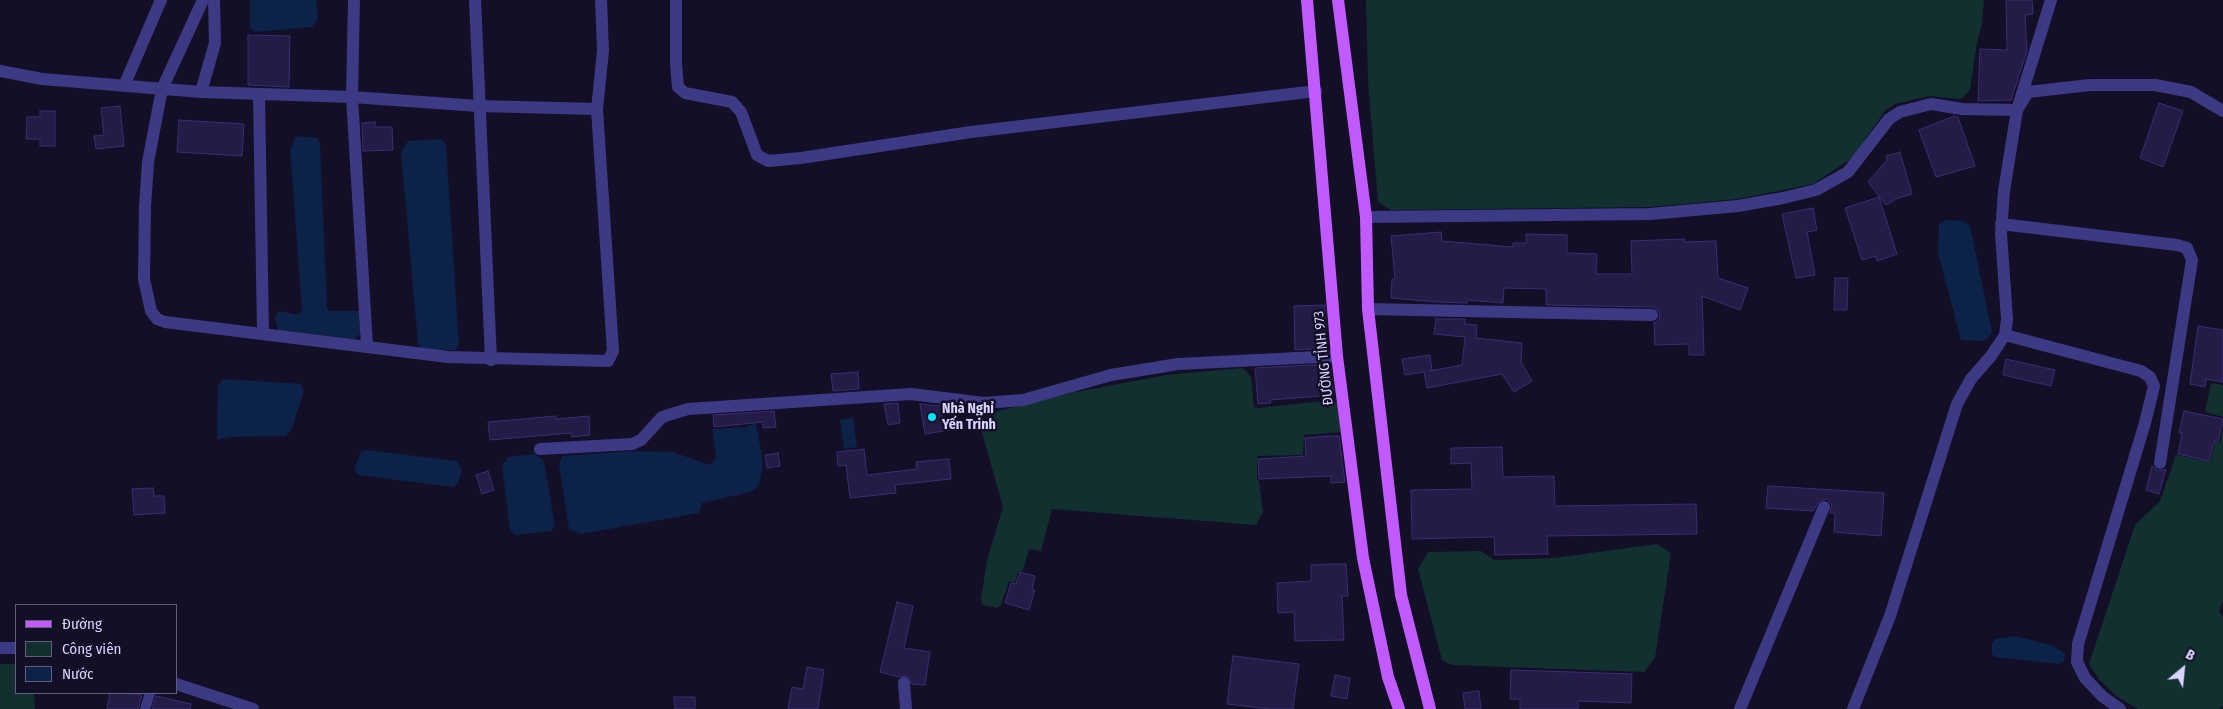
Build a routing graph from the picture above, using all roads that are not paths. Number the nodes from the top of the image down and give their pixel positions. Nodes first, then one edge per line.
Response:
1 (160, 0) edge
2 (202, 0) edge
3 (214, 0) edge
4 (354, 0) edge
5 (475, 0) edge
6 (601, 0) edge
7 (676, 0) edge
8 (1308, 0) edge
9 (1338, 0) edge
10 (2050, 0) edge
11 (0, 71) edge
12 (124, 86) junction
13 (162, 89) junction
14 (1316, 91) junction
15 (202, 92) junction
16 (259, 95) junction
17 (352, 98) junction
18 (478, 106) junction
19 (598, 109) junction
20 (2017, 110) junction
21 (2223, 110) edge
22 (1366, 217) junction
23 (2001, 224) junction
24 (1368, 309) junction
25 (1652, 315) dead end
26 (263, 333) junction
27 (2005, 335) junction
28 (367, 346) junction
29 (1337, 356) junction
30 (490, 360) junction
31 (540, 449) dead end
32 (2160, 463) dead end
33 (1824, 507) dead end
34 (0, 648) edge
35 (15, 648) edge
36 (904, 683) dead end
37 (178, 685) edge
38 (150, 694) edge
39 (145, 709) edge
40 (253, 709) edge
41 (906, 709) edge
42 (1399, 709) edge
43 (1430, 709) edge
44 (1740, 709) edge
45 (1853, 709) edge
46 (2120, 709) edge

1 - 12 street
2 - 13 street
3 - 15 street
4 - 17 street
5 - 18 street
6 - 19 street
7 - 14 street
8 - 14 main road, ĐƯỜNG TỈNH 973
9 - 22 main road
10 - 20 street
11 - 12 street
12 - 13 street
13 - 15 street
13 - 26 street
14 - 29 main road, ĐƯỜNG TỈNH 973
15 - 16 street
16 - 17 street
16 - 26 street
17 - 18 street
17 - 28 street
18 - 19 street
18 - 30 street
19 - 30 street
20 - 21 street
20 - 22 street
20 - 23 street
22 - 24 main road
23 - 27 street
23 - 32 street
24 - 25 street
24 - 43 main road
26 - 28 street
27 - 45 street
27 - 46 street
28 - 30 street
29 - 31 street
29 - 42 main road, ĐƯỜNG TỈNH 973
33 - 44 street
34 - 35 street
36 - 41 street
37 - 40 street
38 - 39 lane

